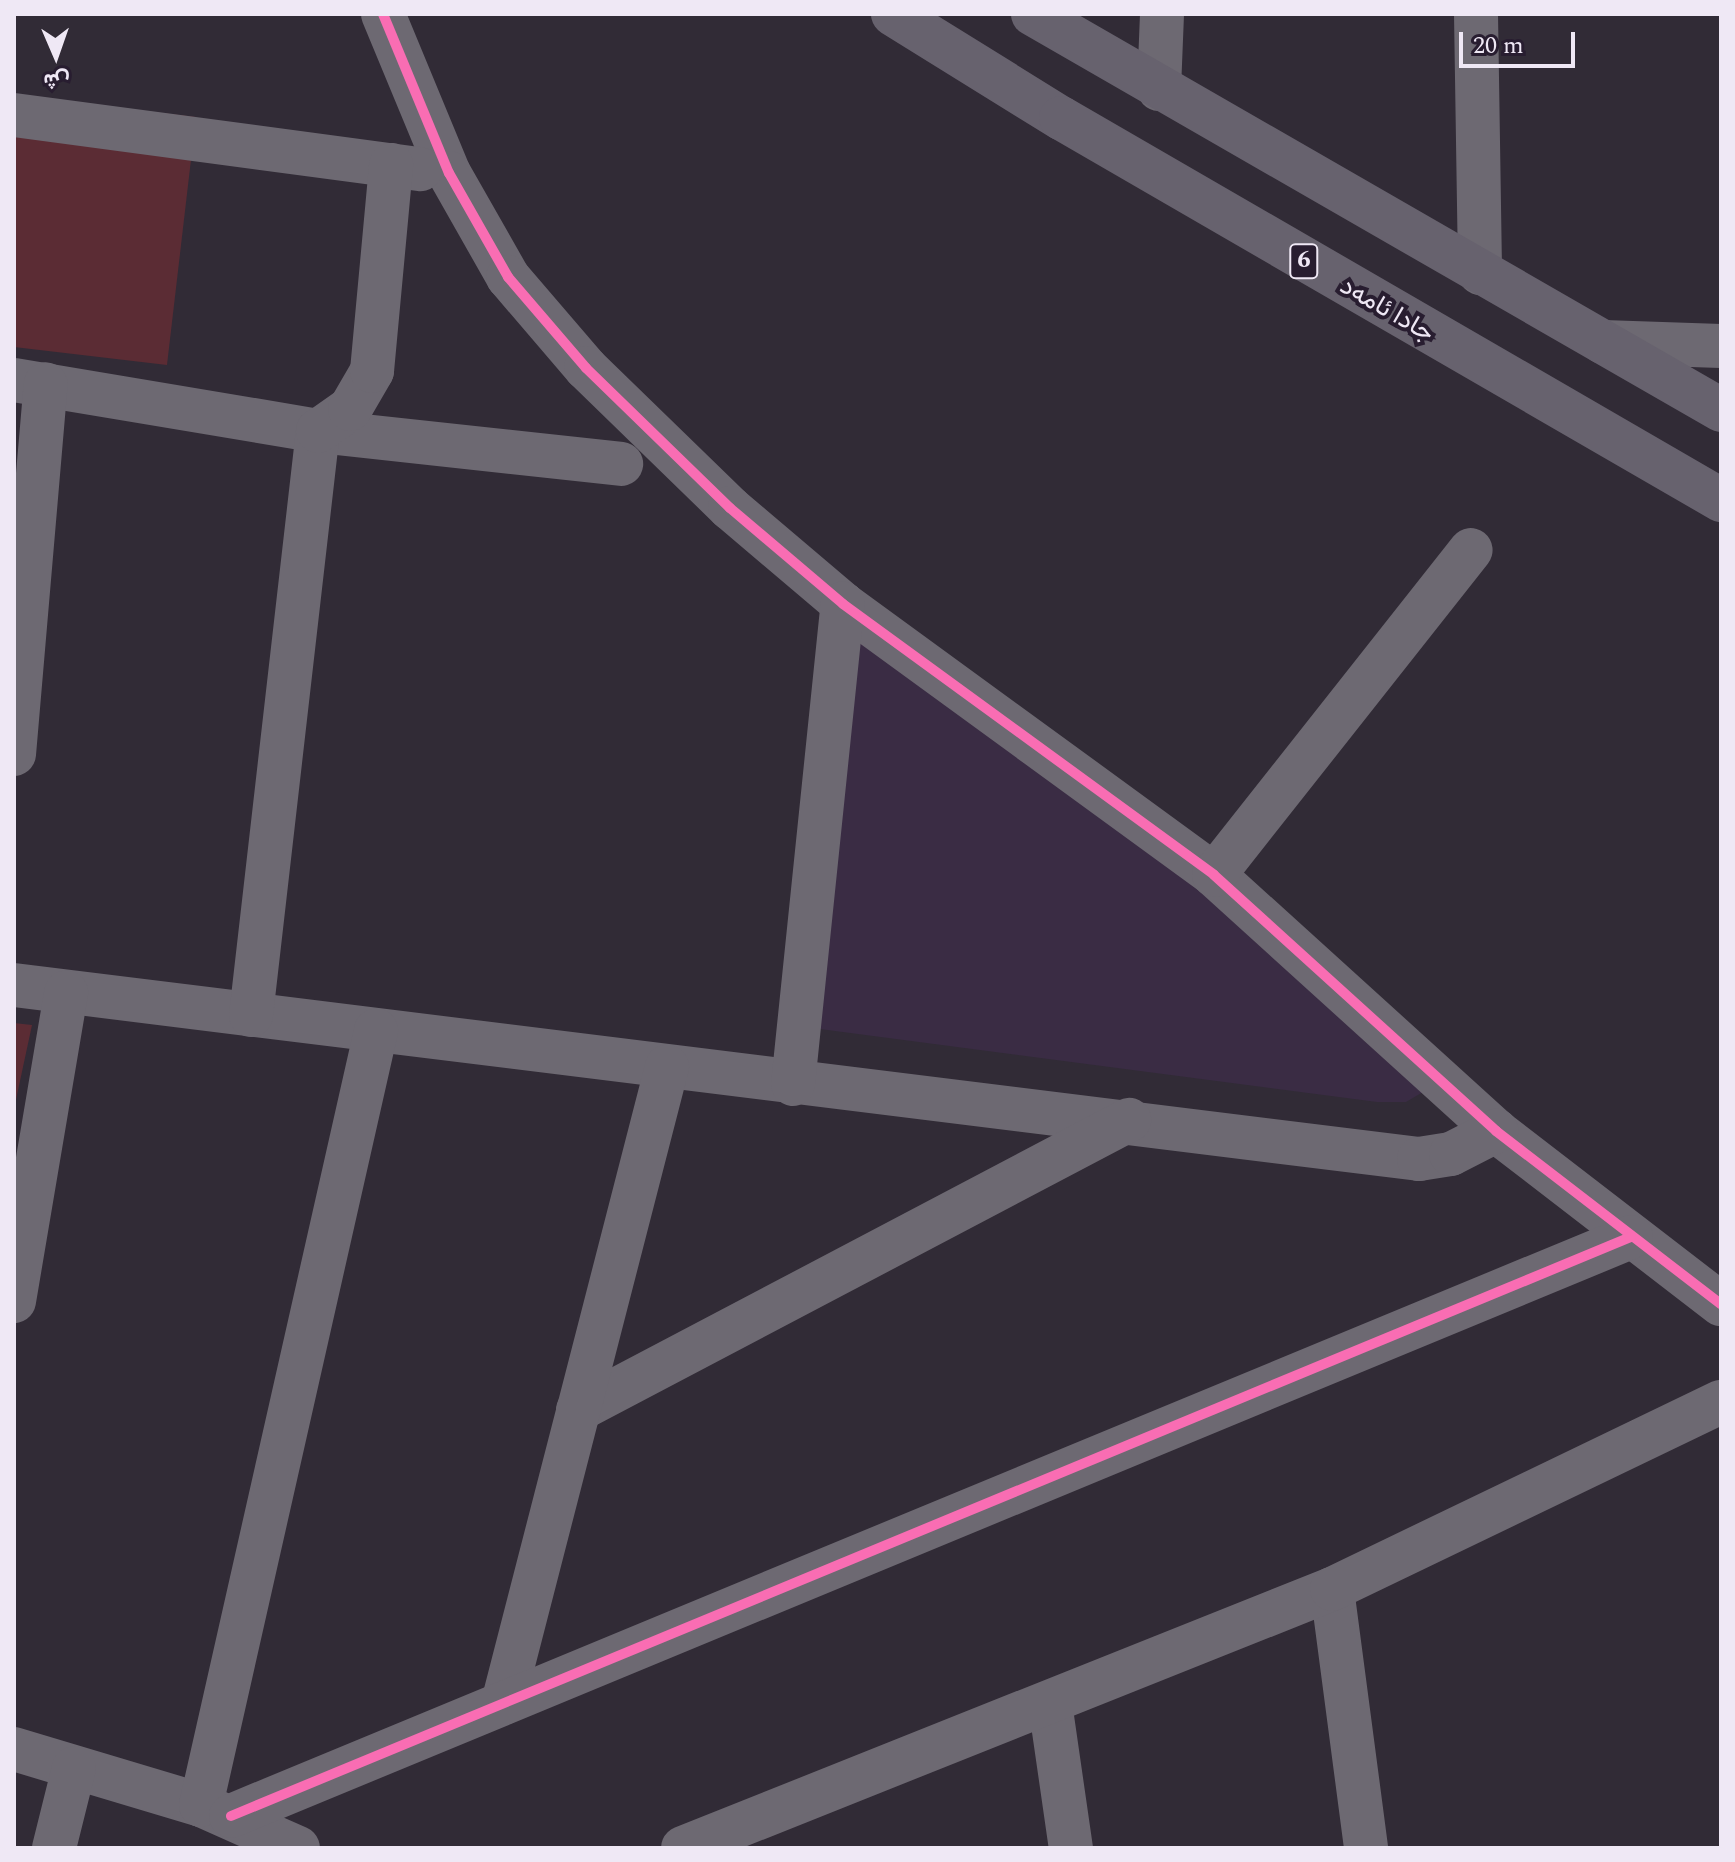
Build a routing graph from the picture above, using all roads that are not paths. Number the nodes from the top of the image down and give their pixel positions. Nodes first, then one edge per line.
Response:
1 (383, 14) edge
2 (893, 14) edge
3 (1033, 14) edge
4 (1162, 14) edge
5 (1476, 14) edge
6 (1159, 89) junction
7 (14, 115) edge
8 (391, 165) junction
9 (449, 173) junction
10 (1480, 273) junction
11 (1603, 342) junction
12 (1721, 346) edge
13 (30, 382) edge
14 (1721, 410) edge
15 (318, 431) junction
16 (621, 464) dead end
17 (1721, 500) edge
18 (1471, 550) dead end
19 (843, 604) junction
20 (16, 709) edge
21 (14, 754) edge
22 (1214, 875) junction
23 (14, 985) edge
24 (66, 992) junction
25 (251, 1015) junction
26 (376, 1031) junction
27 (667, 1067) junction
28 (793, 1084) junction
29 (1129, 1120) junction
30 (1496, 1131) junction
31 (1631, 1237) junction
32 (15, 1292) edge
33 (1721, 1304) edge
34 (1721, 1402) edge
35 (578, 1410) junction
36 (1332, 1589) junction
37 (503, 1703) junction
38 (1050, 1703) junction
39 (14, 1749) edge
40 (74, 1768) junction
41 (216, 1811) junction
42 (755, 1834) edge
43 (54, 1848) edge
44 (298, 1848) edge
45 (683, 1848) edge
46 (1071, 1848) edge
47 (1366, 1848) edge

1 - 9 street
2 - 17 main road, جادا ئامەد / 6
3 - 6 main road
4 - 6 street
5 - 10 street
6 - 10 main road
7 - 8 street
8 - 9 street
8 - 15 street
9 - 19 street
10 - 11 main road
11 - 12 street
11 - 14 main road
13 - 15 street
13 - 20 street
15 - 16 street
15 - 25 street
18 - 22 street
19 - 22 street
19 - 28 street
20 - 21 street
22 - 30 street
23 - 24 street
24 - 25 street
24 - 32 street
25 - 26 street
26 - 27 street
26 - 41 street
27 - 28 street
27 - 35 street
28 - 29 street
29 - 30 street
29 - 35 street
30 - 31 street
31 - 33 street
31 - 37 street
34 - 36 street
35 - 37 street
36 - 38 street
36 - 47 street
37 - 41 street
38 - 42 street
38 - 46 street
39 - 40 street
40 - 41 street
40 - 43 street
41 - 44 street
42 - 45 street

